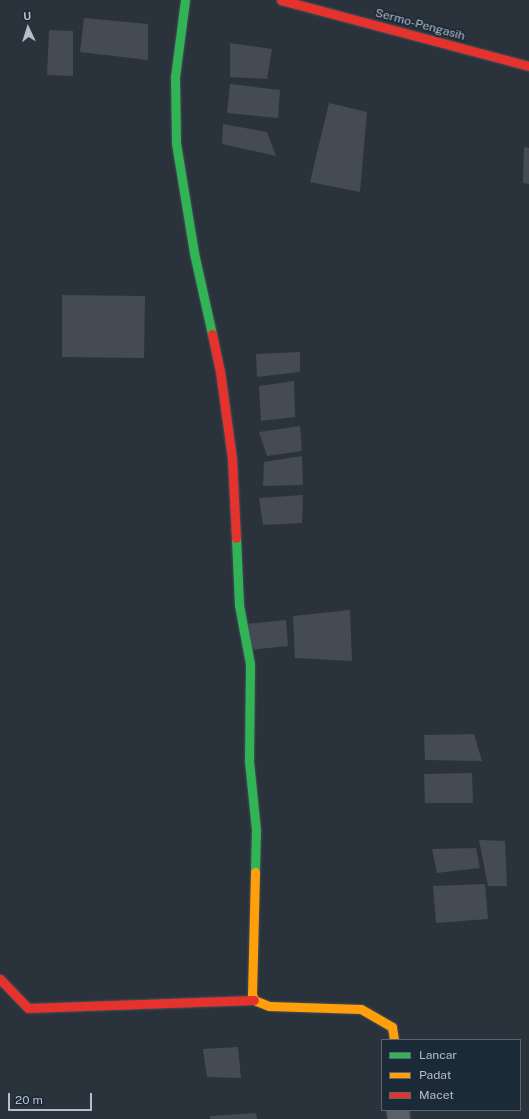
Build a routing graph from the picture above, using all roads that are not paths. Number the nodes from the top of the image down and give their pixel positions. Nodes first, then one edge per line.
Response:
1 (185, 0) edge
2 (281, 0) edge
3 (529, 66) edge
4 (0, 980) edge
5 (254, 1000) junction
6 (394, 1039) edge

1 - 5 street
2 - 3 street, Sermo-Pengasih
4 - 5 street
5 - 6 street

